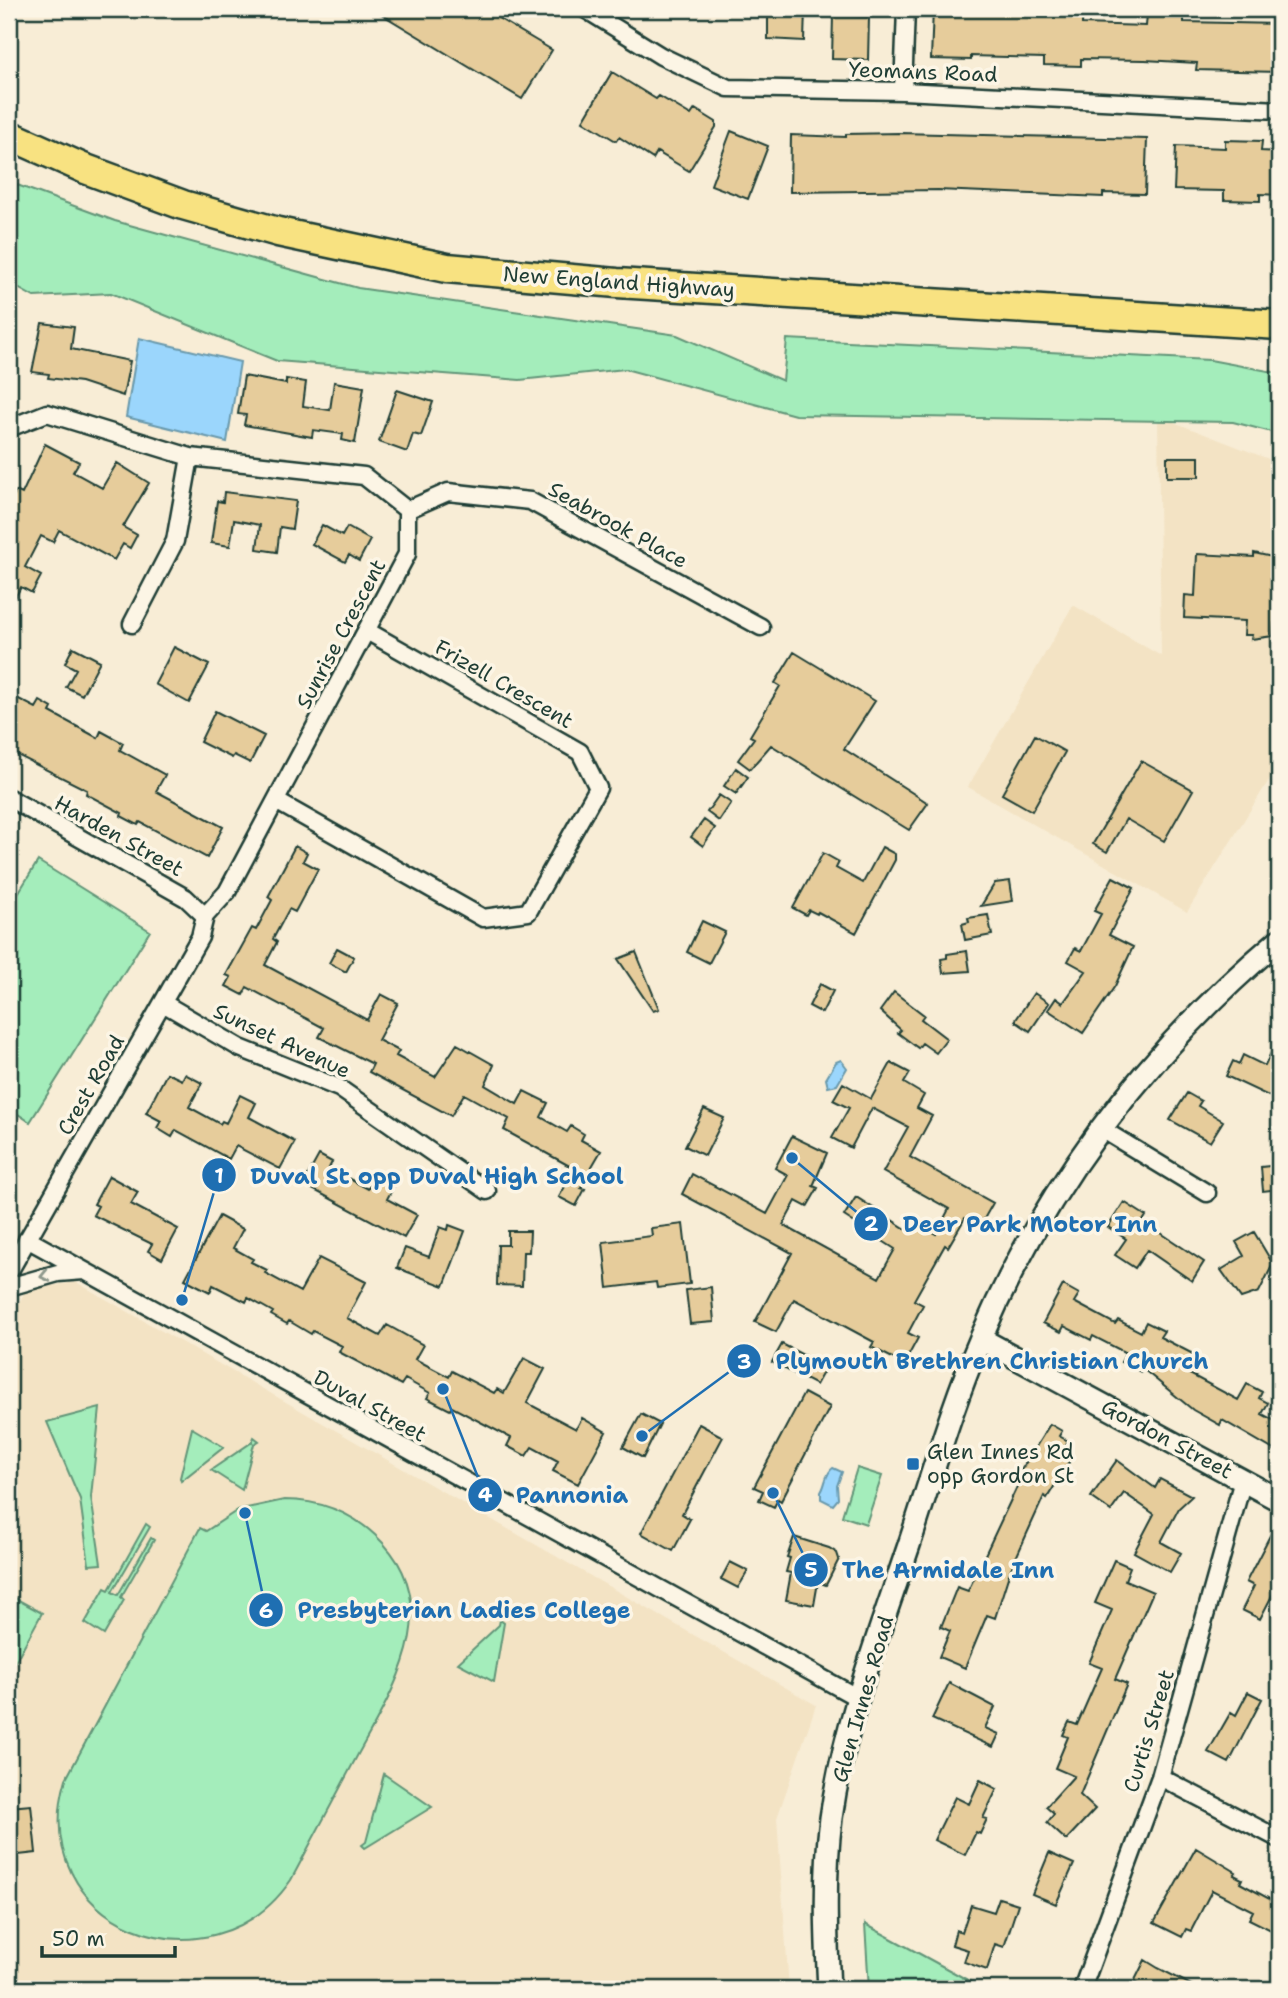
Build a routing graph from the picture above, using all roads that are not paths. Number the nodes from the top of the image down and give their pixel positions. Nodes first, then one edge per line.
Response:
1 (585, 9) edge
2 (906, 9) edge
3 (903, 91) junction
4 (1279, 110) edge
5 (9, 135) edge
6 (1249, 324) junction
7 (1279, 325) edge
8 (1279, 332) edge
9 (9, 428) edge
10 (190, 457) junction
11 (407, 510) junction
12 (132, 624) dead end
13 (761, 627) dead end
14 (367, 631) junction
15 (9, 798) edge
16 (276, 801) junction
17 (205, 916) junction
18 (1279, 940) edge
19 (163, 1003) junction
20 (1100, 1128) junction
21 (487, 1191) dead end
22 (1207, 1193) dead end
23 (27, 1239) junction
24 (84, 1271) junction
25 (9, 1272) edge
26 (9, 1287) edge
27 (981, 1339) junction
28 (1243, 1480) junction
29 (1279, 1500) edge
30 (858, 1698) junction
31 (1160, 1777) junction
32 (1279, 1839) edge
33 (829, 1989) edge
34 (1082, 1989) edge

1 - 3 street, Yeomans Road
2 - 3 street
3 - 4 street, Yeomans Road
5 - 6 highway, New England Highway
6 - 7 highway, New England Highway
6 - 8 highway, New England Highway
9 - 10 street
10 - 11 street
10 - 12 street
11 - 13 street, Seabrook Place
11 - 14 street, Sunrise Crescent
14 - 16 street, Sunrise Crescent
14 - 16 street, Frizell Crescent
15 - 17 street, Harden Street
16 - 17 street, Sunrise Crescent
17 - 19 street, Crest Road
18 - 20 main road, Glen Innes Road
19 - 21 street, Sunset Avenue
19 - 23 street, Crest Road
20 - 22 street
20 - 27 main road, Glen Innes Road
23 - 24 street, Duval Street
23 - 25 street, Crest Road
24 -> 26 street
24 - 30 street, Duval Street
27 - 28 main road, Gordon Street
27 - 30 main road, Glen Innes Road
28 - 29 main road, Gordon Street
28 - 31 street, Curtis Street
30 - 33 main road, Glen Innes Road
31 - 32 street
31 - 34 street, Curtis Street

